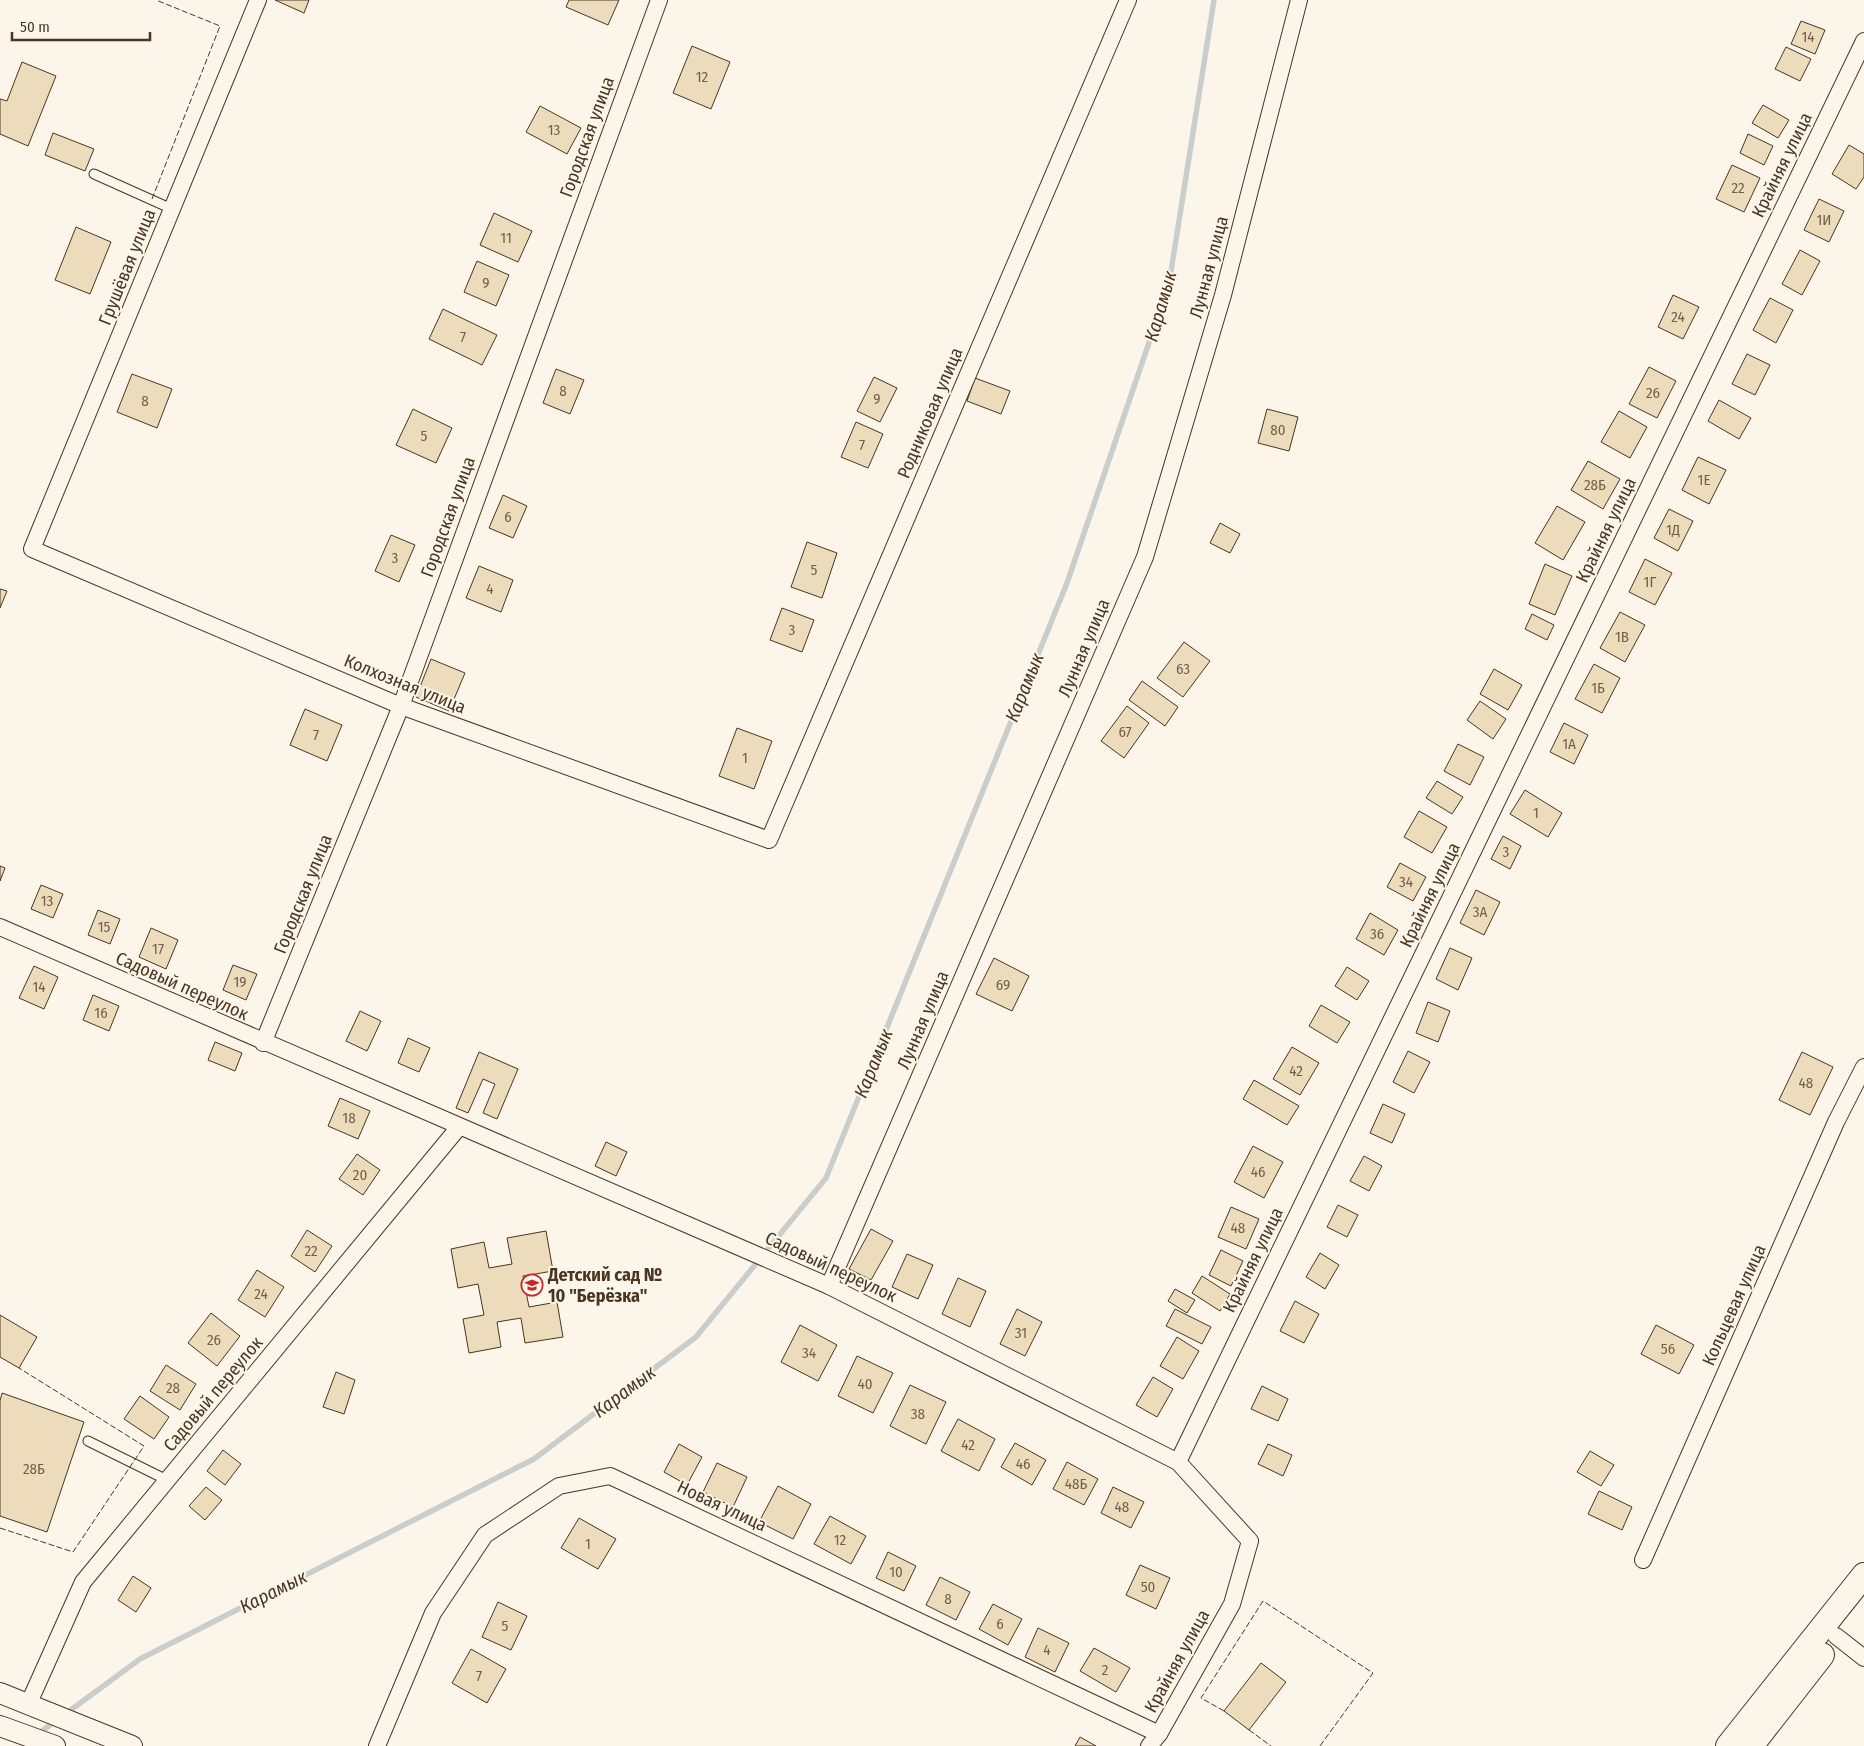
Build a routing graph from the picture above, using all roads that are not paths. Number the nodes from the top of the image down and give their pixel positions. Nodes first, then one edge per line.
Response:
1 (258, 0) edge
2 (658, 0) edge
3 (1128, 0) edge
4 (1299, 0) edge
5 (1864, 41) edge
6 (94, 174) dead end
7 (172, 209) junction
8 (32, 549) joint
9 (401, 706) junction
10 (769, 840) joint
11 (0, 927) edge
12 (264, 1043) junction
13 (1864, 1067) edge
14 (459, 1127) junction
15 (830, 1286) junction
16 (88, 1442) dead end
17 (1178, 1462) junction
18 (167, 1480) junction
19 (1643, 1560) dead end
20 (1864, 1575) edge
21 (1864, 1600) edge
22 (1836, 1636) junction
23 (1864, 1658) edge
24 (0, 1693) edge
25 (28, 1705) junction
26 (4, 1728) edge
27 (1154, 1740) edge
28 (128, 1744) edge
29 (55, 1746) edge
30 (377, 1746) edge
31 (1728, 1746) edge
32 (1751, 1746) edge

1 - 7 street, Грушёвая улица
2 - 9 street, Городская улица
3 - 10 street, Родниковая улица
4 - 15 street, Лунная улица
5 - 17 street, Крайняя улица
6 - 7 lane
7 - 8 street, Грушёвая улица
8 - 9 street, Колхозная улица
9 - 10 street, Колхозная улица
9 - 12 street, Городская улица
11 - 12 street, Садовый переулок
12 - 14 street, Садовый переулок
13 - 19 street, Кольцевая улица
14 - 15 street, Садовый переулок
14 - 18 street, Садовый переулок
15 - 17 street, Садовый переулок
16 - 18 lane
17 - 27 street, Крайняя улица
18 - 25 street, Садовый переулок
20 - 31 main road
21 - 22 main road
22 - 23 street
22 - 32 main road
24 - 25 street
25 - 28 street
26 - 29 street
27 - 30 street, Новая улица

